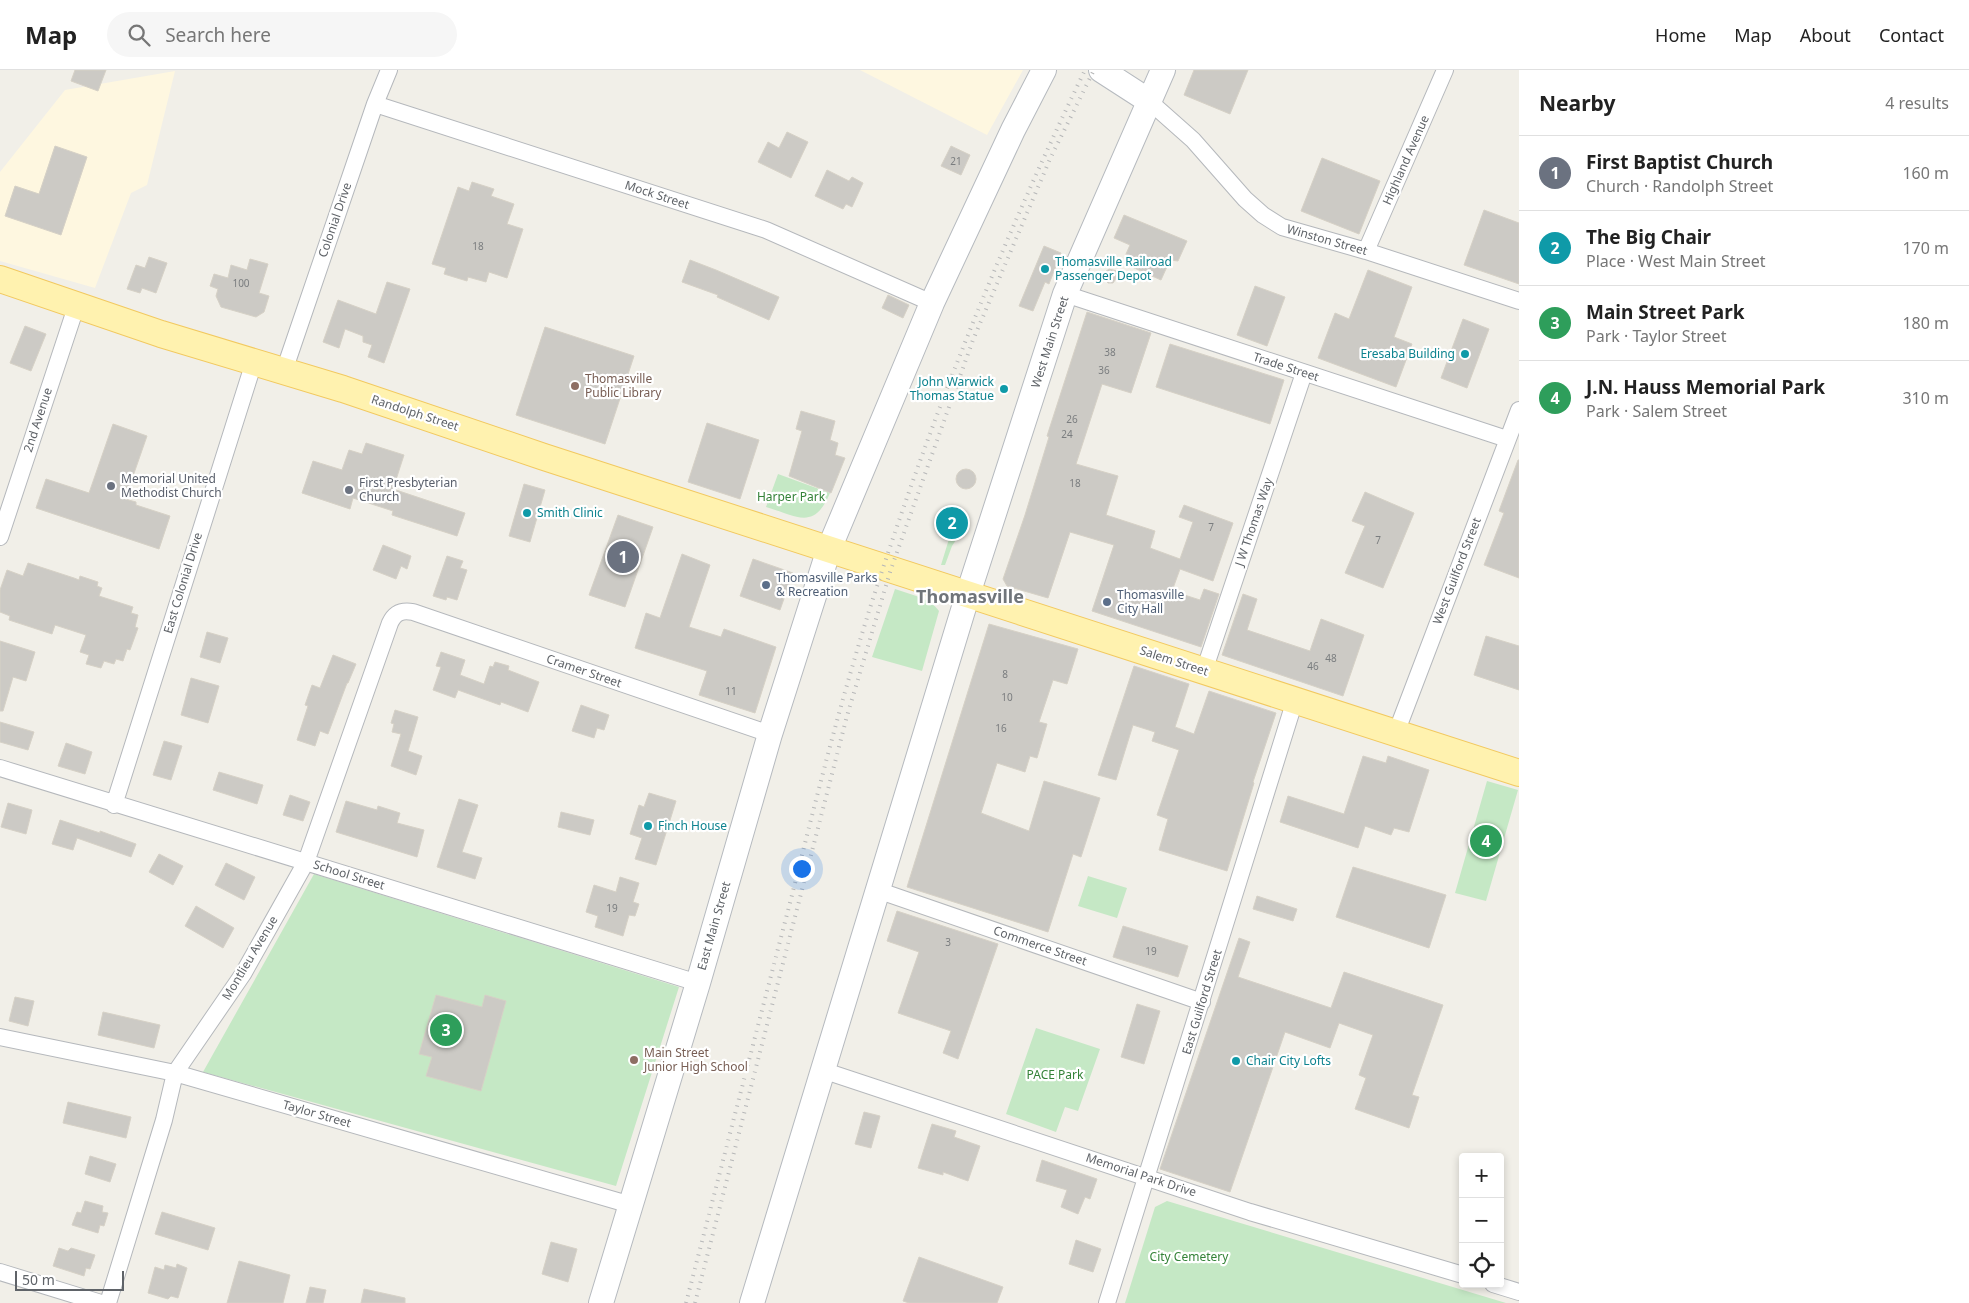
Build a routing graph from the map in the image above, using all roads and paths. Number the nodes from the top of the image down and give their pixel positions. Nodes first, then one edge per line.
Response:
1 (389, 70) edge
2 (1044, 70) edge
3 (1101, 70) edge
4 (1163, 70) edge
5 (1446, 70) edge
6 (1149, 102) junction
7 (375, 104) junction
8 (1366, 251) junction
9 (0, 279) edge
10 (1065, 294) junction
11 (1519, 301) edge
12 (932, 303) junction
13 (77, 304) junction
14 (254, 362) junction
15 (284, 371) junction
16 (1304, 373) junction
17 (1519, 410) edge
18 (1507, 439) junction
19 (0, 537) edge
20 (829, 549) junction
21 (968, 594) junction
22 (397, 613) joint
23 (1204, 671) junction
24 (1295, 700) junction
25 (1396, 733) junction
26 (770, 734) junction
27 (0, 768) edge
28 (1519, 773) edge
29 (114, 805) junction
30 (306, 862) junction
31 (877, 890) junction
32 (698, 983) junction
33 (1202, 1002) junction
34 (0, 1037) edge
35 (822, 1070) junction
36 (175, 1073) junction
37 (1147, 1177) junction
38 (631, 1205) junction
39 (0, 1272) edge
40 (1459, 1274) edge
41 (1504, 1287) edge
42 (1519, 1292) edge
43 (101, 1303) edge
44 (108, 1303) edge
45 (601, 1303) edge
46 (752, 1303) edge
47 (1107, 1303) edge

1 - 7 street, Colonial Drive
2 - 12 street
3 - 6 street
4 - 6 street, West Main Street
5 - 8 street, Highland Avenue
6 - 8 street, Winston Street
6 - 10 street, West Main Street
7 - 12 street, Mock Street
7 - 15 street, Colonial Drive
8 - 11 street, Winston Street
9 - 13 main road, Randolph Street
10 - 16 street, Trade Street
10 - 21 street, West Main Street
12 - 20 street
13 - 14 main road, Randolph Street
13 - 19 street, 2nd Avenue
14 - 15 main road, Randolph Street
14 - 29 street, East Colonial Drive
15 - 20 main road, Randolph Street
16 - 18 street, Trade Street
16 - 23 street, J W Thomas Way
17 - 18 street, West Guilford Street
18 - 25 street, West Guilford Street
20 - 21 main road, Salem Street
20 - 26 street, East Main Street
21 - 23 main road, Salem Street
21 - 31 street
22 - 26 street, Cramer Street
22 - 30 street, Montlieu Avenue
23 - 24 main road, Salem Street
24 - 25 main road, Salem Street
24 - 33 street, East Guilford Street
25 - 28 main road, Salem Street
26 - 32 street, East Main Street
27 - 29 street, School Street
29 - 30 street, School Street
30 - 32 street, School Street
30 - 36 street, Montlieu Avenue
31 - 33 street, Commerce Street
31 - 35 street
32 - 38 street, East Main Street
33 - 37 street, East Guilford Street
34 - 36 street, Taylor Street
35 - 37 street, Memorial Park Drive
35 - 46 street
36 - 38 street, Taylor Street
36 - 44 street, Montlieu Avenue
37 - 40 street, Memorial Park Drive
37 - 47 street, East Guilford Street
38 - 45 street, East Main Street
39 - 43 street
41 - 42 street

